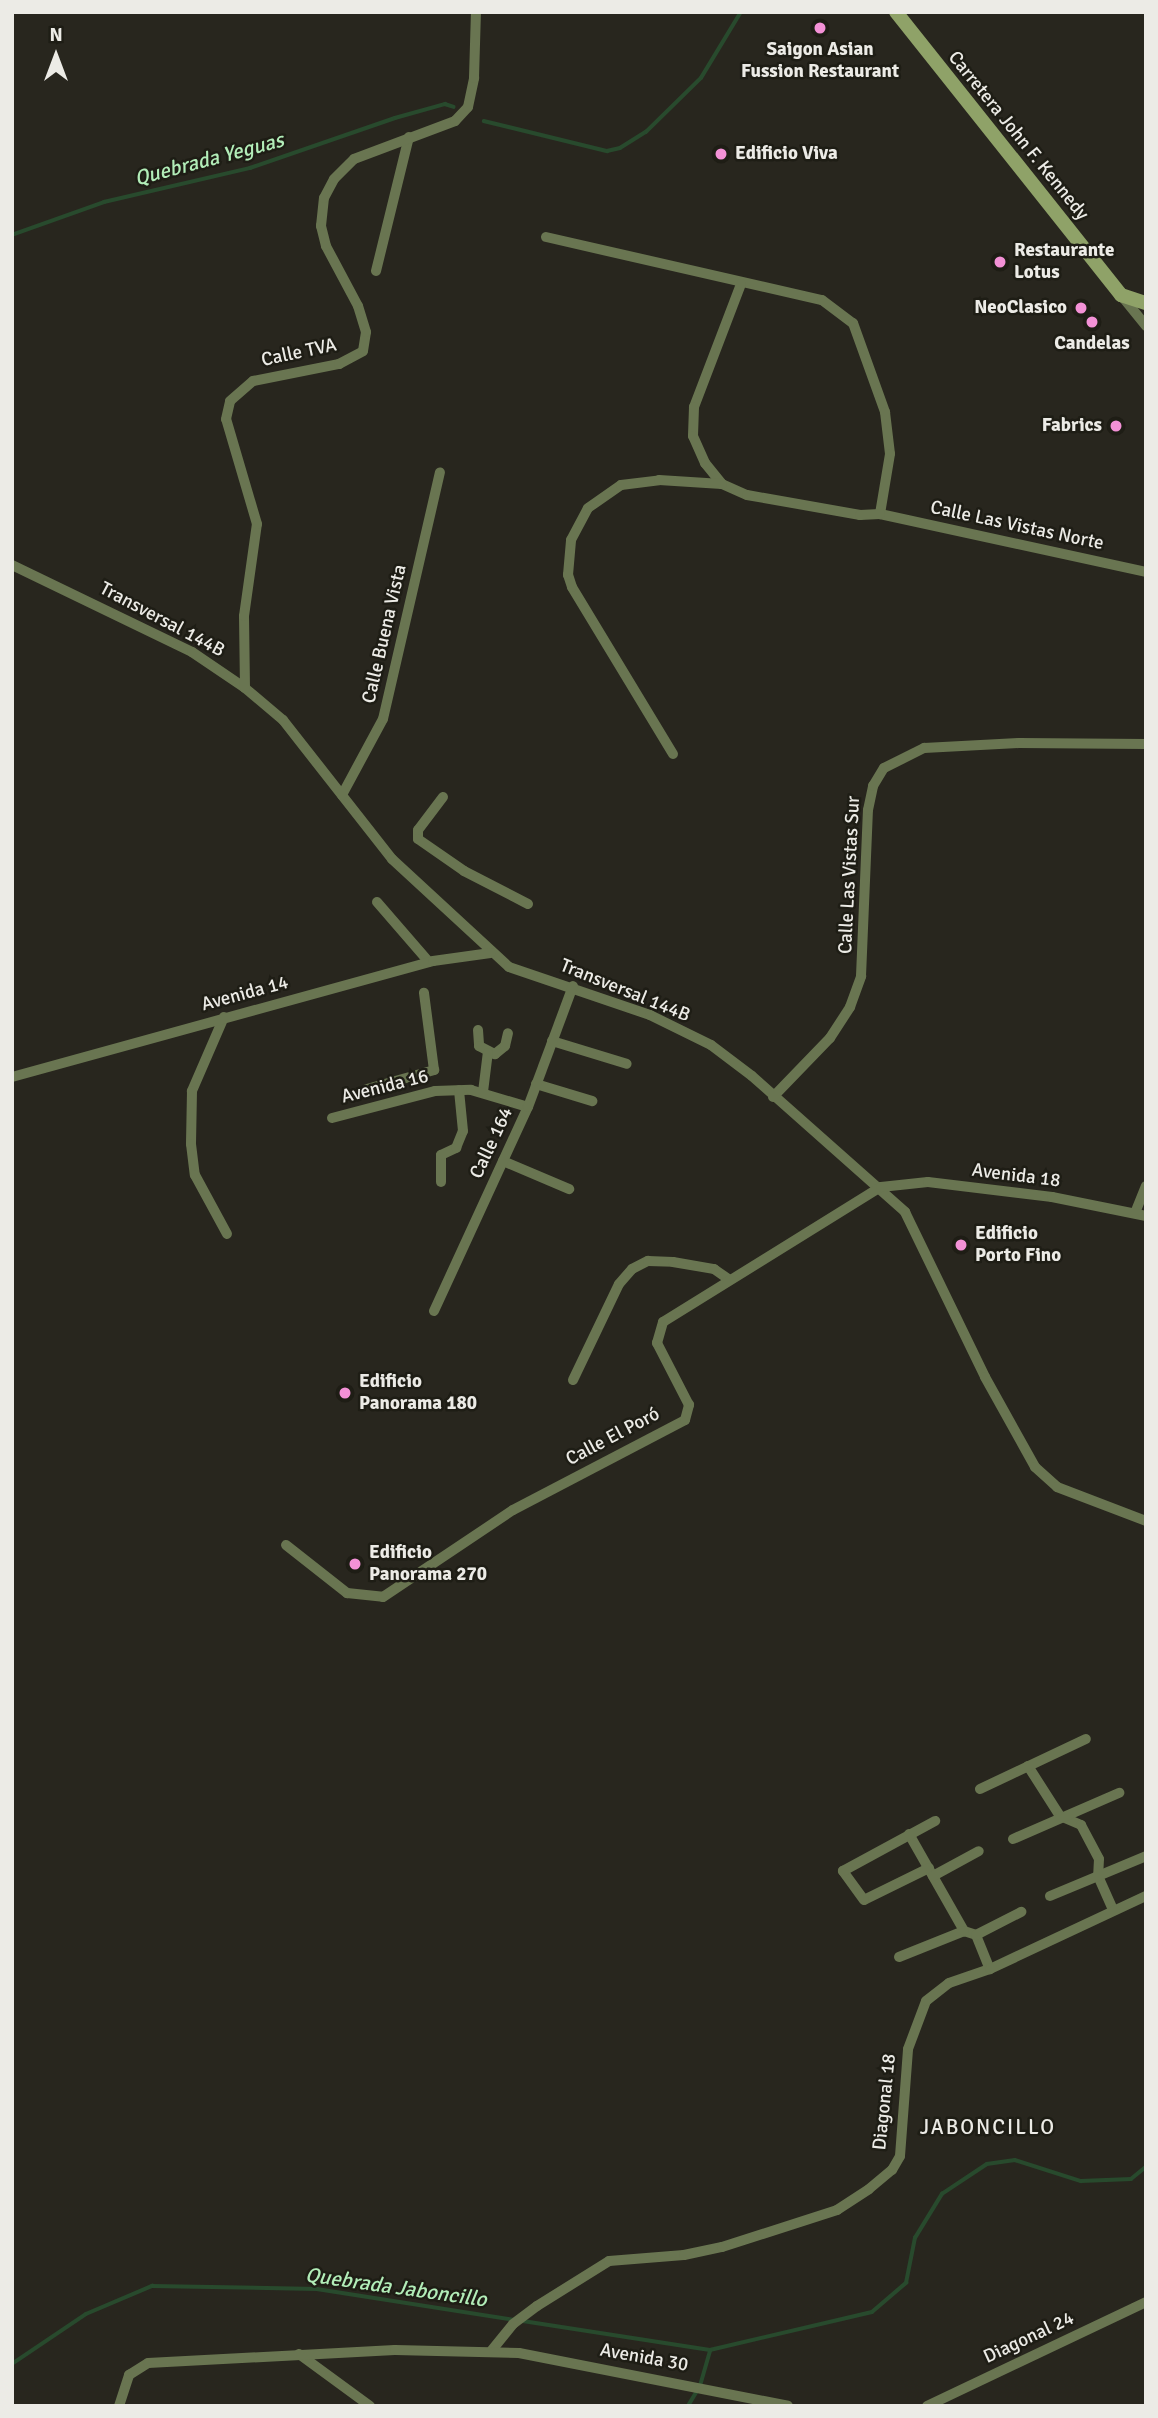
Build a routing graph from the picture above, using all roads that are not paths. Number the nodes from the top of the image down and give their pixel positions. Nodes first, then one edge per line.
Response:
1 (476, 12) edge
2 (897, 12) edge
3 (410, 137) junction
4 (546, 237) dead end
5 (376, 271) dead end
6 (741, 284) junction
7 (1121, 295) junction
8 (1146, 303) edge
9 (1146, 326) edge
10 (440, 473) dead end
11 (722, 484) junction
12 (880, 514) junction
13 (12, 565) edge
14 (1146, 572) edge
15 (246, 688) junction
16 (1146, 744) edge
17 (673, 754) dead end
18 (342, 795) junction
19 (443, 797) dead end
20 (377, 902) dead end
21 (528, 904) dead end
22 (490, 953) junction
23 (429, 962) junction
24 (573, 986) junction
25 (424, 993) dead end
26 (224, 1017) junction
27 (478, 1030) dead end
28 (508, 1033) dead end
29 (552, 1041) junction
30 (488, 1053) junction
31 (627, 1064) dead end
32 (12, 1077) edge
33 (536, 1084) junction
34 (459, 1090) junction
35 (483, 1093) junction
36 (772, 1097) junction
37 (592, 1101) dead end
38 (381, 1104) junction
39 (527, 1107) junction
40 (332, 1118) dead end
41 (503, 1161) junction
42 (441, 1182) dead end
43 (881, 1186) junction
44 (1146, 1186) edge
45 (569, 1189) dead end
46 (1140, 1214) edge
47 (228, 1234) dead end
48 (730, 1280) junction
49 (434, 1311) dead end
50 (573, 1380) dead end
51 (1146, 1521) edge
52 (286, 1545) dead end
53 (1086, 1738) dead end
54 (1028, 1766) junction
55 (980, 1789) dead end
56 (1119, 1793) dead end
57 (1060, 1816) junction
58 (935, 1821) dead end
59 (909, 1834) junction
60 (1013, 1839) dead end
61 (979, 1851) dead end
62 (1146, 1856) edge
63 (931, 1872) junction
64 (1098, 1876) junction
65 (1050, 1896) dead end
66 (1146, 1896) edge
67 (1113, 1909) junction
68 (1021, 1912) dead end
69 (964, 1931) junction
70 (976, 1935) junction
71 (899, 1957) dead end
72 (990, 1969) junction
73 (1146, 2302) edge
74 (492, 2350) junction
75 (299, 2354) junction
76 (118, 2406) edge
77 (370, 2406) edge
78 (788, 2406) edge
79 (927, 2406) edge

1 - 3 street, Calle TVA
2 - 7 main road, Carretera John F. Kennedy
3 - 5 street
3 - 15 street, Calle TVA
4 - 6 street
6 - 11 street
6 - 12 street
7 - 8 main road
7 - 9 street
10 - 18 street, Calle Buena Vista
11 - 12 street, Calle Las Vistas Norte
11 - 17 street, Calle Las Vistas Norte
12 - 14 street, Calle Las Vistas Norte
13 - 15 street, Transversal 144B
15 - 18 street, Transversal 144B
16 - 36 street, Calle Las Vistas Sur
18 - 22 street, Transversal 144B
19 - 21 street
20 - 23 street
22 - 23 street, Avenida 14
22 - 24 street, Transversal 144B
23 - 26 street, Avenida 14
24 - 29 street, Calle 164
24 - 36 street, Transversal 144B
25 - 38 street
26 - 32 street, Avenida 14
26 - 47 street
27 - 30 street
28 - 30 street
29 - 31 street
29 - 33 street, Calle 164
30 - 35 street
33 - 37 street
33 - 39 street, Calle 164
34 - 35 street, Avenida 16
34 - 38 street, Avenida 16
34 - 42 street
35 - 39 street, Avenida 16
36 - 43 street, Transversal 144B
38 - 40 street, Avenida 16
39 - 41 street, Calle 164
41 - 45 street
41 - 49 street, Calle 164
43 - 46 street, Avenida 18
43 - 48 street, Calle El Poró
43 - 51 street, Transversal 144B
44 - 46 street
48 - 50 street
48 - 52 street, Calle El Poró
53 - 54 street
54 - 55 street
54 - 57 street
56 - 57 street
57 - 60 street
57 - 64 street
58 - 59 street
59 - 63 street
59 - 63 street
61 - 63 street
62 - 64 street
63 - 69 street
64 - 65 street
64 - 67 street
66 - 67 street, Diagonal 18
67 - 72 street, Diagonal 18
68 - 70 street
69 - 70 street
69 - 71 street
70 - 72 street
72 - 74 street, Diagonal 18
73 - 79 street, Diagonal 24
74 - 75 street, Avenida 30
74 - 78 street, Avenida 30
75 - 76 street, Avenida 30
75 - 77 street

